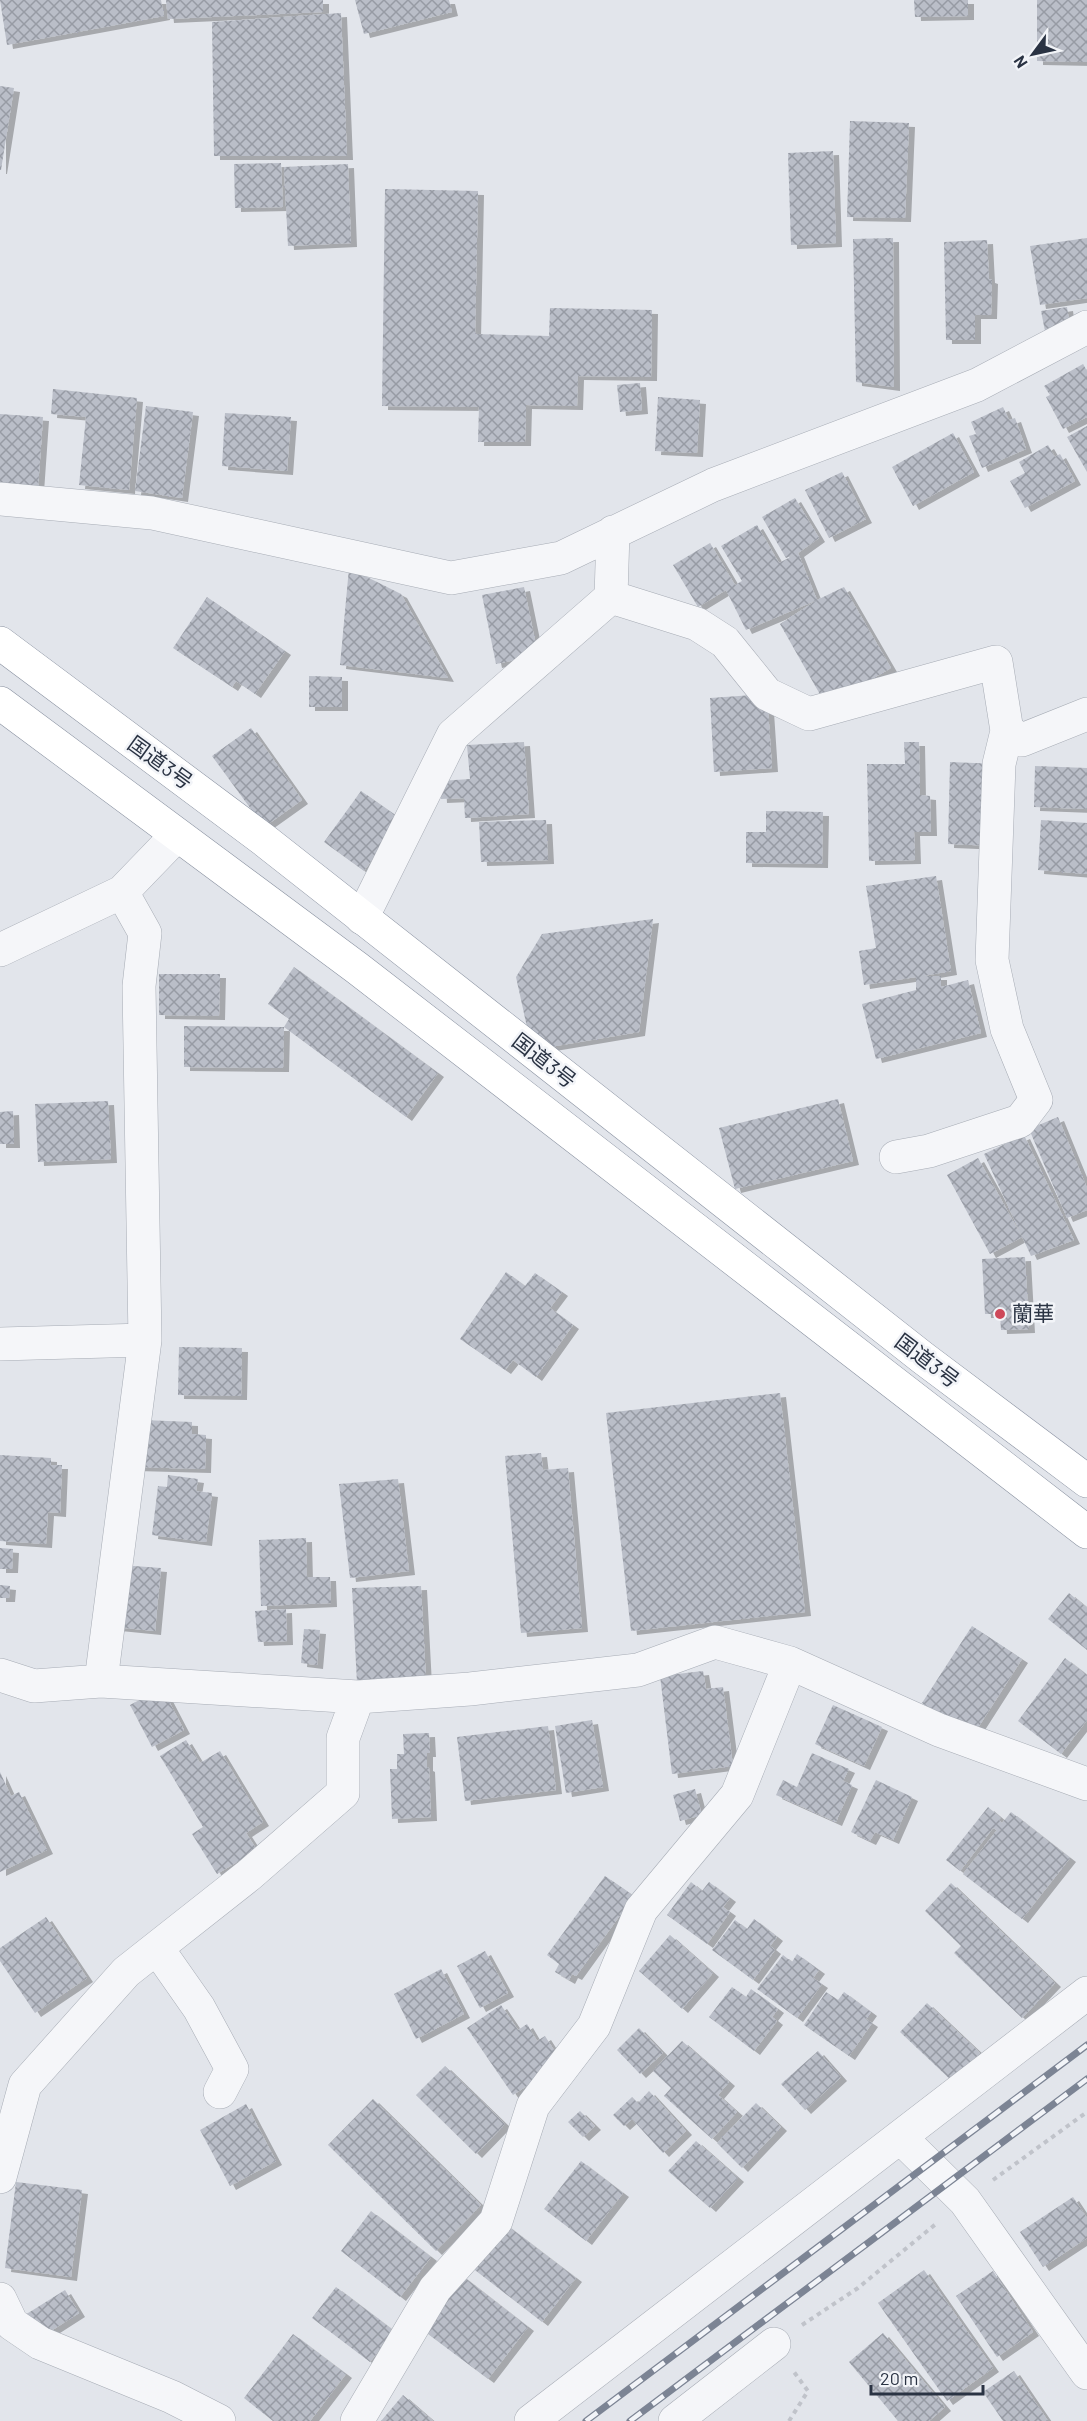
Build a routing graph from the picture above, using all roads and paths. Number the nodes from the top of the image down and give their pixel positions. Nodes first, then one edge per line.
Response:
1 (1087, 327) edge
2 (0, 499) edge
3 (613, 532) junction
4 (611, 597) junction
5 (0, 643) edge
6 (0, 703) edge
7 (1087, 714) edge
8 (1007, 731) junction
9 (177, 835) junction
10 (123, 892) junction
11 (362, 918) junction
12 (0, 950) edge
13 (896, 1156) dead end
14 (145, 1340) junction
15 (0, 1344) edge
16 (1087, 1481) edge
17 (1087, 1532) edge
18 (790, 1663) junction
19 (0, 1675) edge
20 (101, 1681) junction
21 (358, 1697) junction
22 (1087, 1784) edge
23 (157, 1948) junction
24 (1087, 1993) edge
25 (220, 2092) dead end
26 (1087, 2112) edge
27 (900, 2137) junction
28 (0, 2177) edge
29 (964, 2200) junction
30 (0, 2300) edge
31 (774, 2343) junction
32 (1087, 2373) edge
33 (219, 2421) edge
34 (357, 2421) edge
35 (531, 2421) edge
36 (675, 2421) edge
37 (789, 2421) edge

1 - 3 street
2 - 3 street
3 - 4 street
4 - 8 street
4 - 11 street
5 - 11 highway, 国道3号
6 - 9 highway, 国道3号
7 - 8 street
8 - 13 street
9 - 10 street
9 - 17 highway, 国道3号
10 - 12 street
10 - 14 street
11 - 16 highway, 国道3号
14 - 15 street
14 - 20 street
18 - 21 street
18 - 22 street
18 - 34 street
19 - 20 street
20 - 21 street
21 - 23 street
23 - 25 street
23 - 28 street
24 - 27 street
26 - 29 path
27 - 29 street
27 - 35 street
29 - 31 path
29 - 32 street
30 - 33 street
31 - 36 street
31 - 37 path

